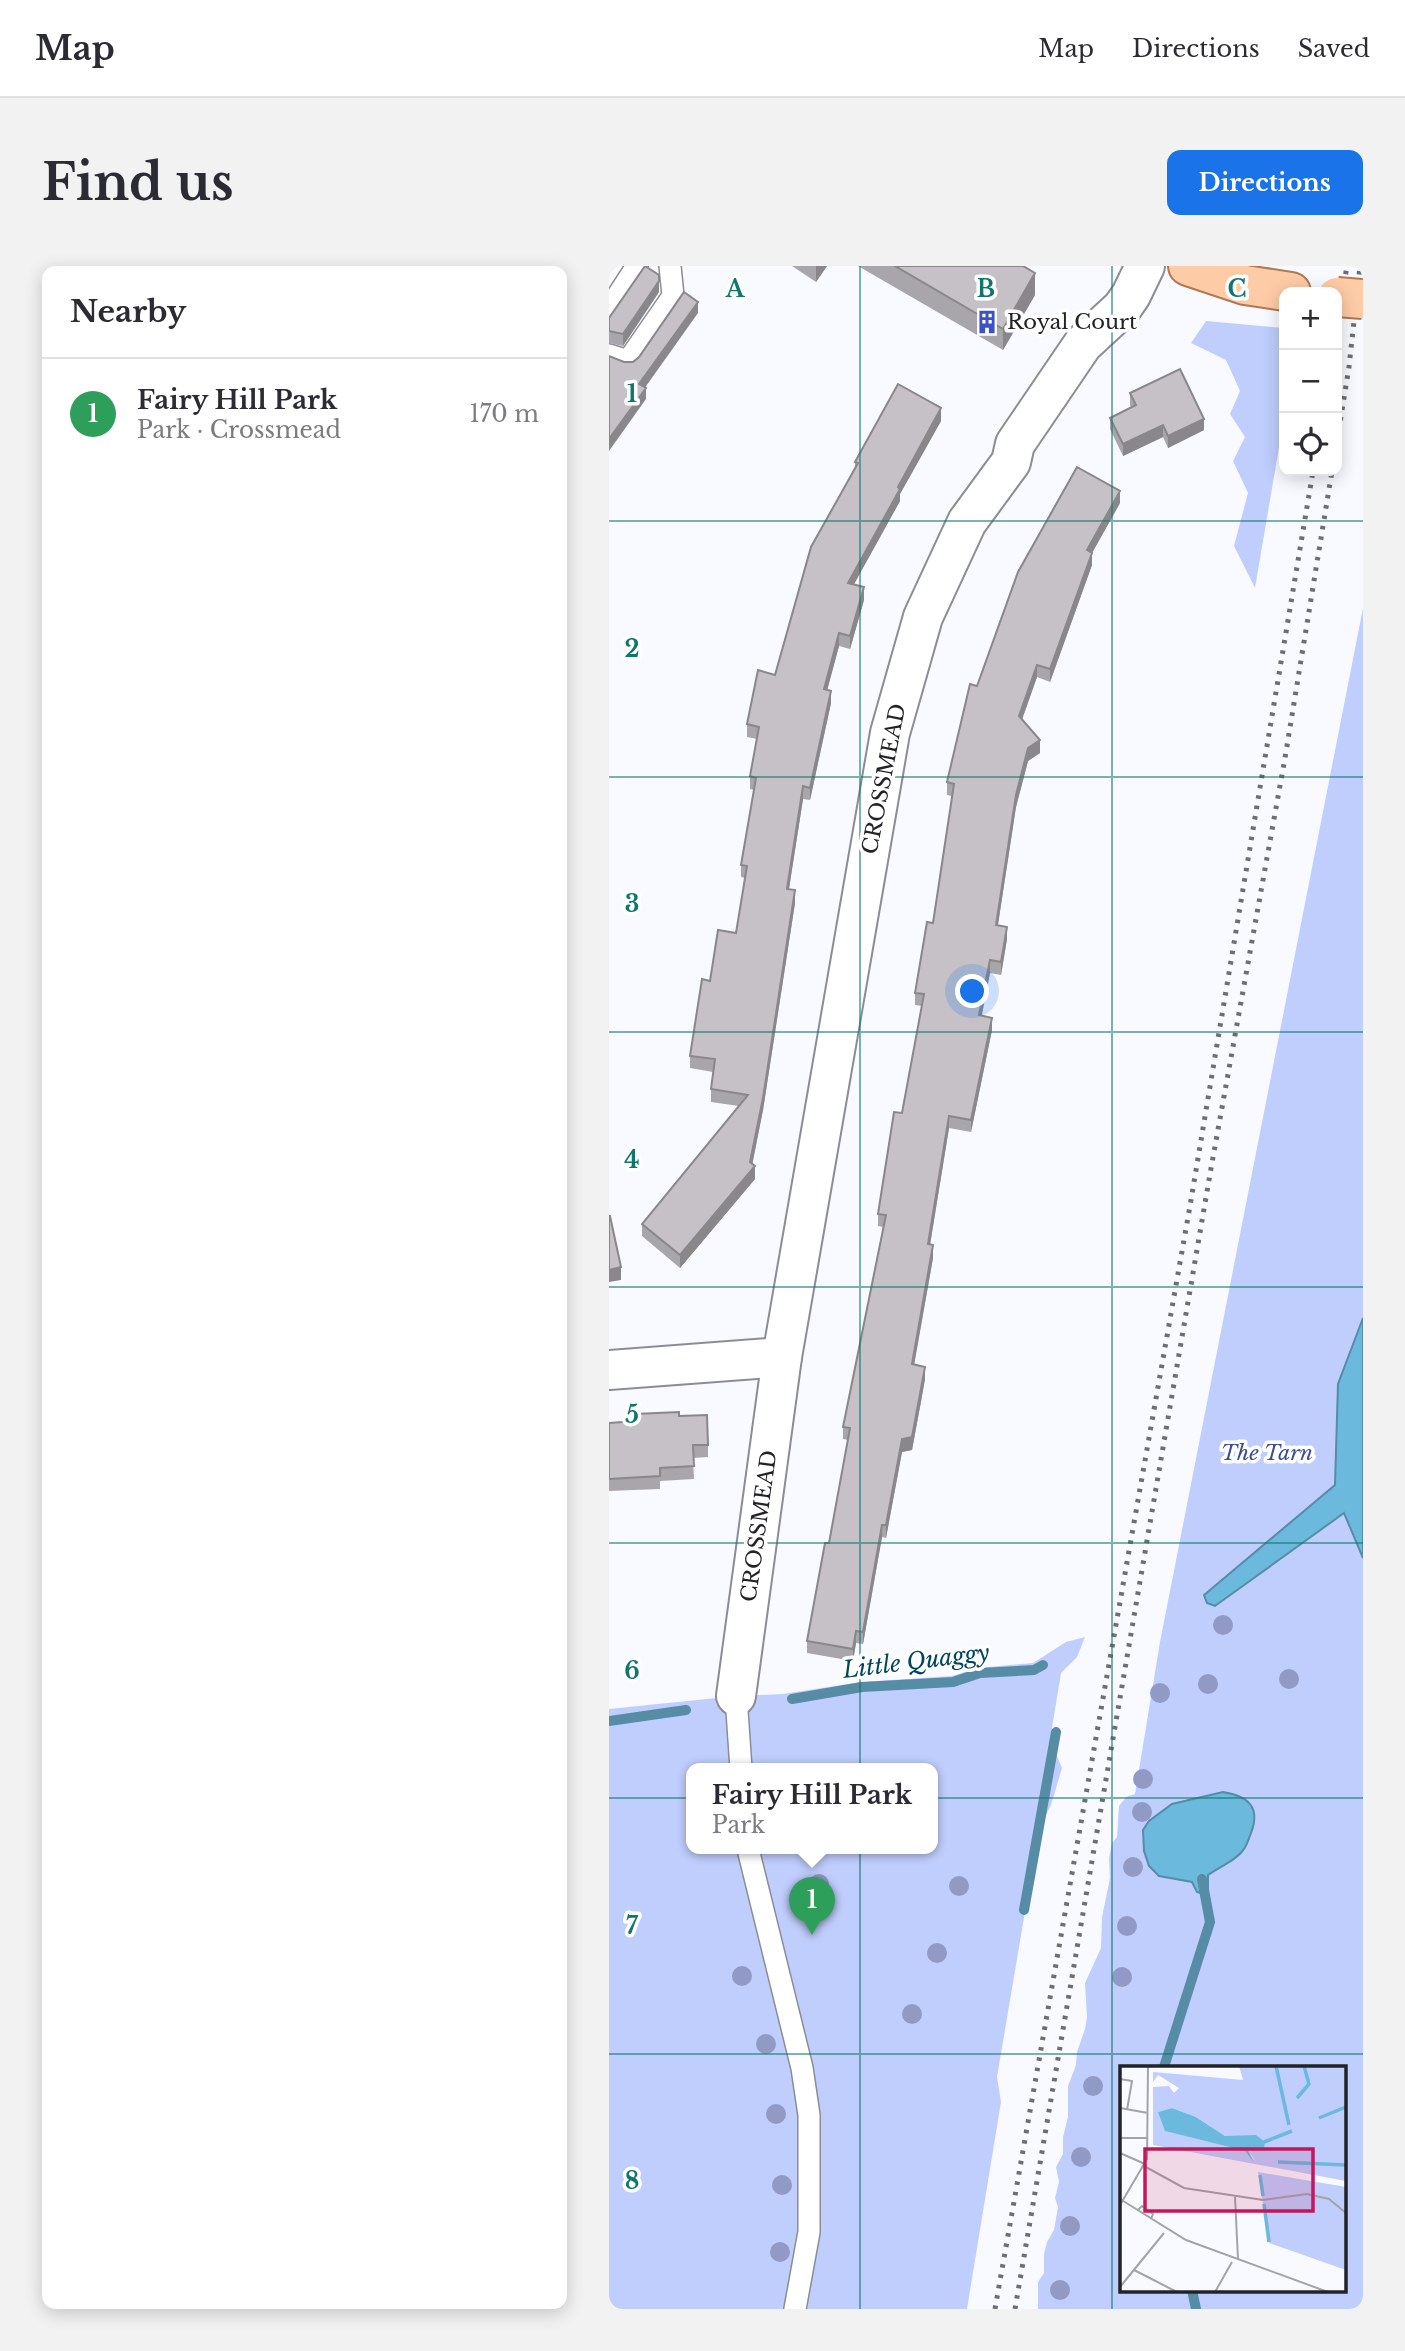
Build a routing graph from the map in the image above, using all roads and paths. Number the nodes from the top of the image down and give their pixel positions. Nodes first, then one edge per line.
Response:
1 (637, 266) edge
2 (670, 266) edge
3 (1145, 266) edge
4 (1188, 266) edge
5 (1279, 290) edge
6 (1342, 297) edge
7 (1363, 299) edge
8 (609, 309) edge
9 (609, 355) edge
10 (782, 1357) junction
11 (609, 1370) edge
12 (736, 1696) joint
13 (741, 1763) edge
14 (749, 1854) edge
15 (795, 2309) edge

1 - 8 lane
2 - 9 lane
3 - 10 street, CROSSMEAD
4 - 5 main road
6 - 7 main road, bridge
10 - 11 street
10 - 12 street, CROSSMEAD
12 - 13 lane
14 - 15 lane

